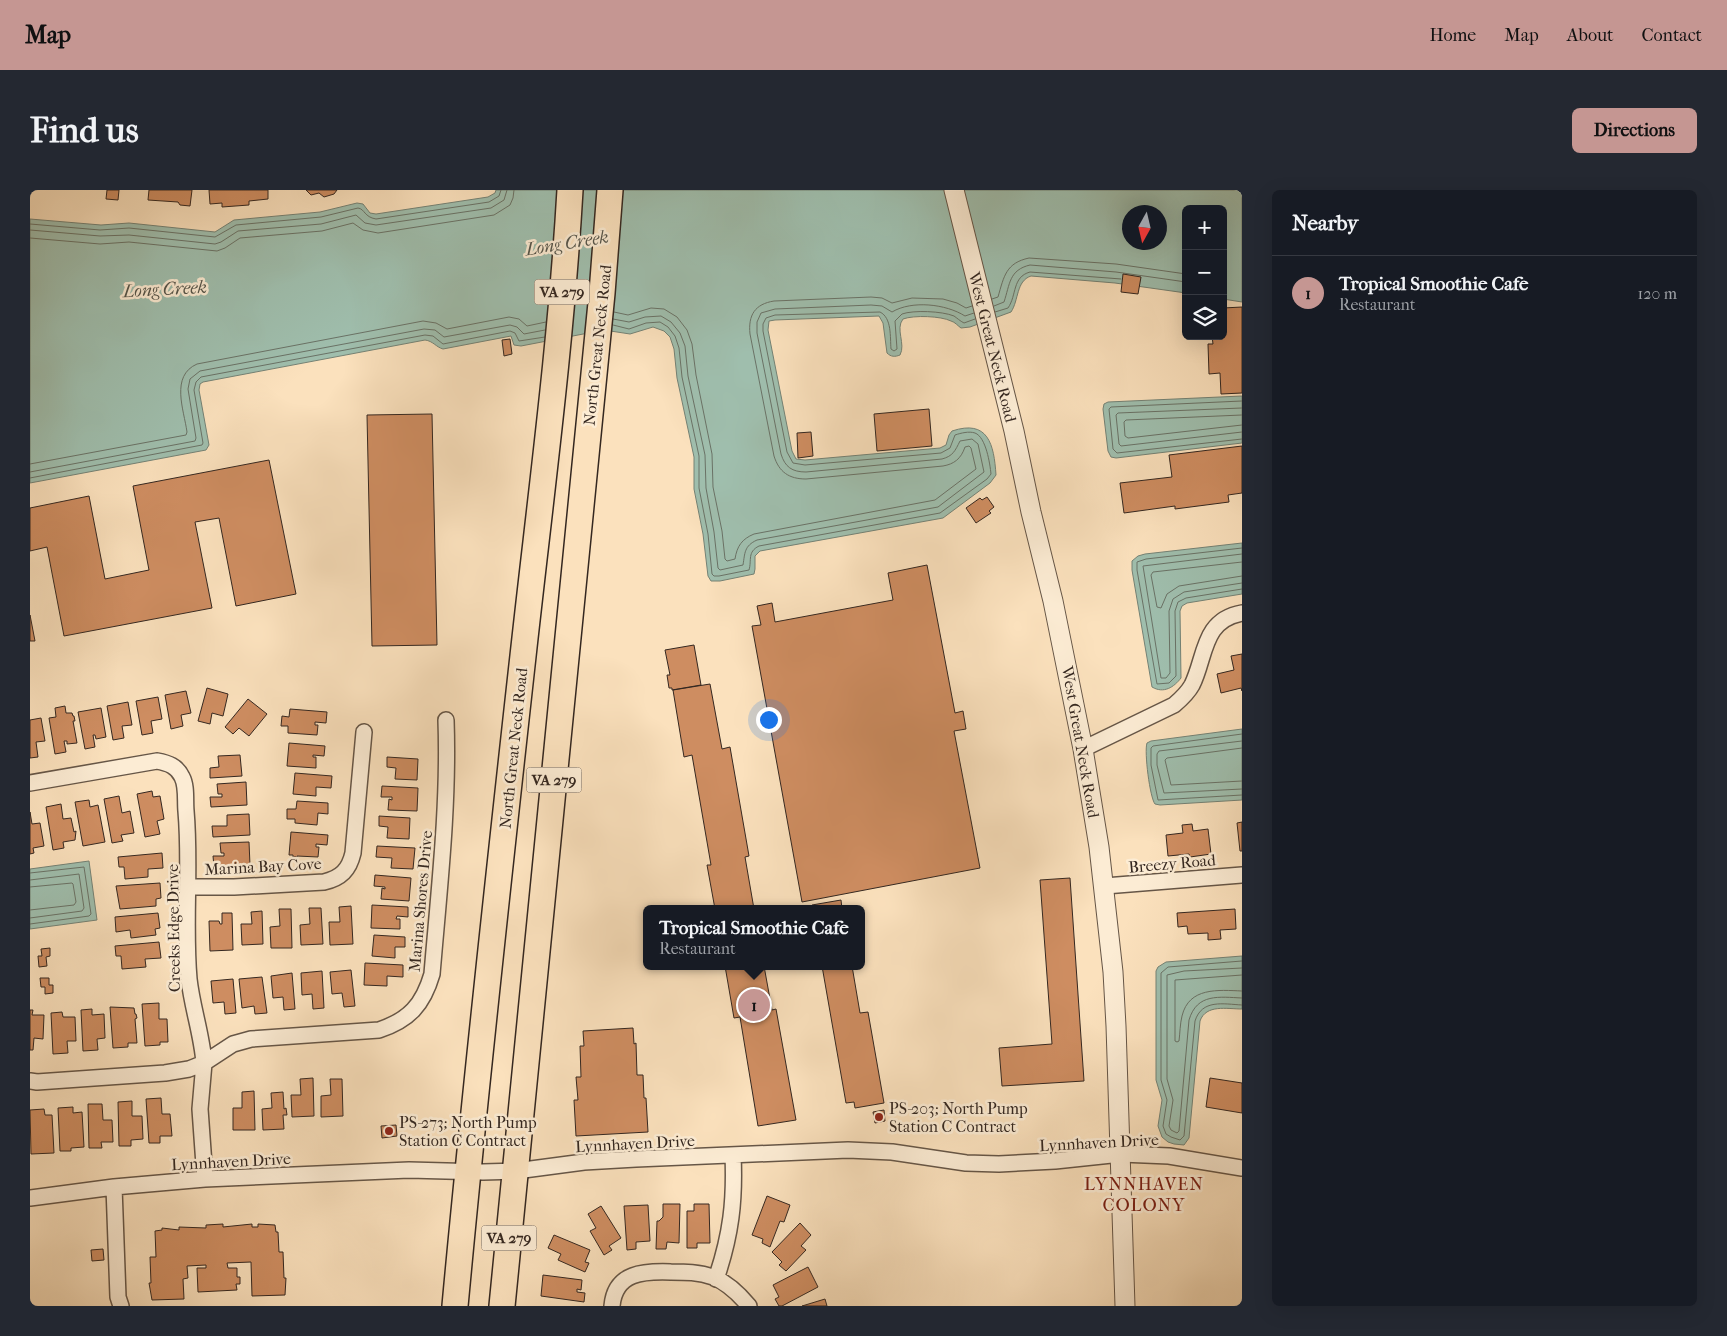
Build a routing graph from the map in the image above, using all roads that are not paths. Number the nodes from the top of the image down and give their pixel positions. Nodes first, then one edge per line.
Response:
1 (570, 190) edge
2 (610, 190) edge
3 (954, 190) edge
4 (960, 190) edge
5 (960, 215) junction
6 (1242, 613) edge
7 (446, 720) dead end
8 (364, 732) dead end
9 (1083, 749) junction
10 (30, 783) edge
11 (1242, 875) edge
12 (1104, 886) junction
13 (189, 887) junction
14 (204, 1062) junction
15 (30, 1081) edge
16 (1120, 1154) junction
17 (733, 1155) junction
18 (1242, 1168) edge
19 (468, 1171) junction
20 (516, 1171) junction
21 (204, 1179) junction
22 (114, 1187) junction
23 (30, 1198) edge
24 (716, 1279) junction
25 (121, 1306) edge
26 (455, 1306) edge
27 (502, 1306) edge
28 (612, 1306) edge
29 (749, 1306) edge
30 (1125, 1306) edge

1 - 19 main road, North Great Neck Road / VA 279
2 - 20 main road, North Great Neck Road / VA 279
3 - 5 street, West Great Neck Road
4 - 5 street
5 - 9 street, West Great Neck Road
6 - 9 street
7 - 14 street, Marina Shores Drive
8 - 13 street, Marina Bay Cove
9 - 12 street, West Great Neck Road
10 - 13 street, Creeks Edge Drive
11 - 12 street, Breezy Road
12 - 16 street, West Great Neck Road
13 - 14 street, Creeks Edge Drive
14 - 15 street
14 - 21 street
16 - 17 street, Lynnhaven Drive
16 - 18 street, Lynnhaven Drive
16 - 30 street, West Great Neck Road
17 - 20 street, Lynnhaven Drive
17 - 24 street
19 - 20 street, Lynnhaven Drive
19 - 21 street, Lynnhaven Drive
19 - 26 main road, North Great Neck Road / VA 279
20 - 27 main road, North Great Neck Road / VA 279
21 - 22 street, Lynnhaven Drive
22 - 23 street, Lynnhaven Drive
22 - 25 street
24 - 28 street
24 - 29 street

